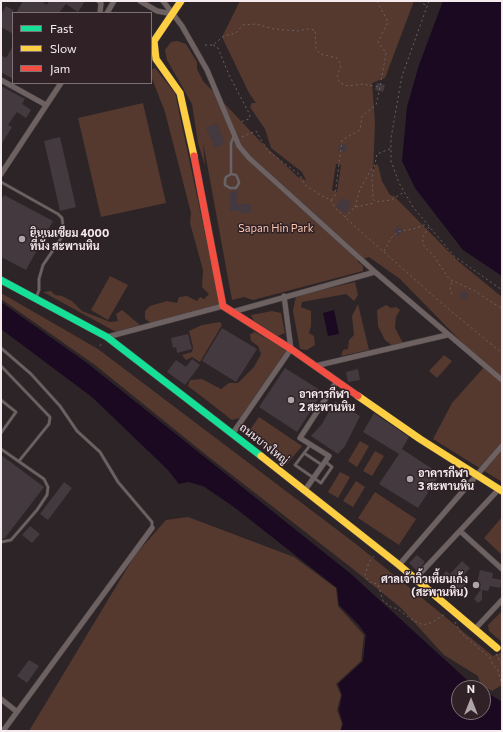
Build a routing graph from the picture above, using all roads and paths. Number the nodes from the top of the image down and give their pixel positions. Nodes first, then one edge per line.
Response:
1 (99, 1) edge
2 (114, 1) edge
3 (140, 1) edge
4 (163, 1) edge
5 (181, 1) edge
6 (377, 1) edge
7 (419, 1) edge
8 (429, 1) edge
9 (427, 6) junction
10 (100, 12) edge
11 (108, 12) edge
12 (173, 14) junction
13 (205, 45) dead end
14 (213, 45) junction
15 (1, 80) edge
16 (60, 84) edge
17 (380, 87) junction
18 (46, 105) junction
19 (240, 122) dead end
20 (234, 134) junction
21 (246, 135) dead end
22 (391, 149) junction
23 (374, 164) junction
24 (1, 174) edge
25 (231, 174) junction
26 (1, 182) edge
27 (404, 192) junction
28 (331, 200) junction
29 (376, 202) junction
30 (355, 207) junction
31 (345, 217) junction
32 (427, 224) junction
33 (430, 227) junction
34 (384, 252) junction
35 (375, 272) junction
36 (1, 280) edge
37 (452, 281) junction
38 (502, 290) edge
39 (452, 294) dead end
40 (284, 296) junction
41 (36, 299) junction
42 (223, 306) junction
43 (502, 309) edge
44 (232, 312) junction
45 (447, 335) junction
46 (107, 337) junction
47 (1, 348) edge
48 (291, 349) junction
49 (502, 353) edge
50 (1, 366) edge
51 (314, 366) junction
52 (502, 380) edge
53 (337, 381) junction
54 (1, 400) edge
55 (1, 433) edge
56 (233, 433) junction
57 (311, 444) junction
58 (502, 446) edge
59 (1, 449) edge
60 (304, 454) junction
61 (18, 461) junction
62 (324, 464) junction
63 (478, 475) junction
64 (313, 478) junction
65 (305, 490) junction
66 (501, 490) edge
67 (152, 528) joint
68 (460, 531) junction
69 (1, 542) edge
70 (374, 556) dead end
71 (399, 565) junction
72 (502, 569) edge
73 (415, 579) junction
74 (502, 600) edge
75 (445, 614) dead end
76 (454, 621) dead end
77 (475, 630) junction
78 (497, 648) joint
79 (502, 665) edge
80 (502, 686) edge
81 (1, 699) edge
82 (16, 712) junction
83 (3, 731) edge

1 - 10 street
2 - 11 street
3 - 12 street
4 - 12 street
5 - 12 street
6 - 17 path
7 - 9 path
8 - 9 path
9 - 22 path
12 - 20 street
12 - 42 street
13 - 14 path
14 - 17 path
14 - 19 path
15 - 18 street
16 - 18 street
17 - 28 path
18 - 24 street
20 - 25 lane
20 - 35 street
21 - 28 path
22 - 23 path
22 - 27 path
23 - 29 path
23 - 30 path
25 - 25 lane
26 - 41 lane
27 - 29 path
27 - 32 path
28 - 31 path
29 - 30 path
30 - 31 path
31 - 34 path
32 - 33 path
32 - 34 path
33 - 37 path
33 - 38 path
34 - 49 path
35 - 40 street
35 - 45 street
36 - 41 street, ถนนบางใหญ่
37 - 39 path
37 - 43 path
40 - 44 street
40 - 48 street
41 - 46 street, ถนนบางใหญ่
42 - 44 street
42 - 46 street
44 - 48 street
45 - 51 street
45 - 52 street
46 - 56 street, ถนนบางใหญ่
47 - 67 lane
48 - 51 street
48 - 56 street
50 - 61 lane
51 - 53 street
53 - 57 street
53 - 63 street
54 - 55 lane
56 - 65 street, ถนนบางใหญ่
57 - 60 lane
57 - 62 street
58 - 63 street
59 - 61 lane
60 - 62 lane
60 - 64 lane
61 - 69 lane
62 - 64 street
62 - 64 lane
63 - 66 street
63 - 71 street
64 - 65 street
65 - 71 street, ถนนบางใหญ่
66 - 68 street
67 - 82 street
68 - 72 street
68 - 73 street
70 - 75 path
71 - 73 street, ถนนบางใหญ่
73 - 77 street, ถนนบางใหญ่
74 - 77 street
76 - 80 path
77 - 78 street, ถนนบางใหญ่
78 - 79 path
81 - 82 street
82 - 83 street

